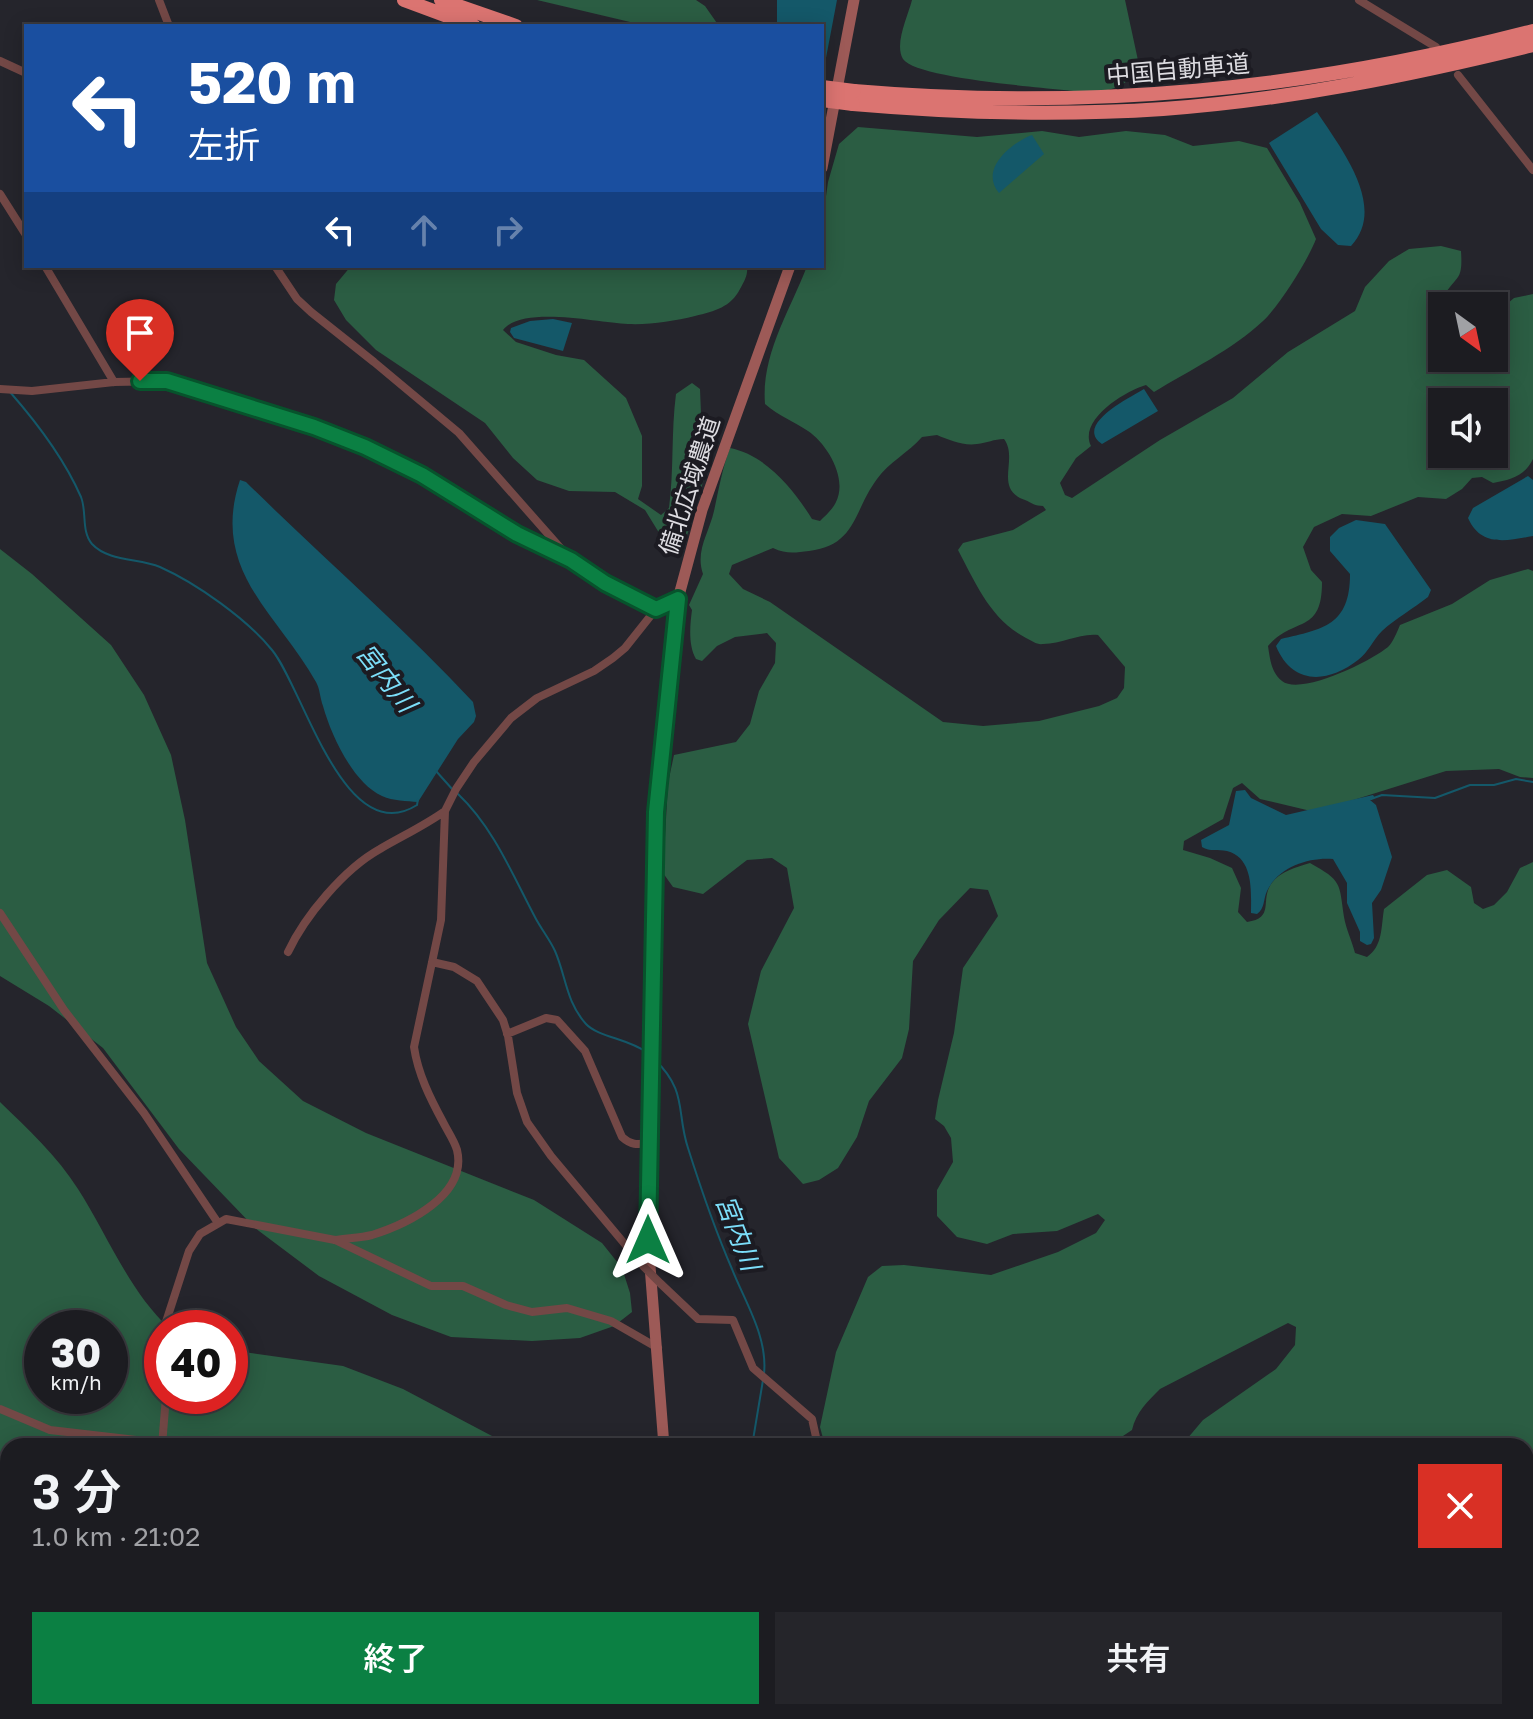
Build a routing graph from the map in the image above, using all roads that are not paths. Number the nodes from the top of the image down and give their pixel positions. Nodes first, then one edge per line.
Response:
1 (159, 0) edge
2 (404, 0) edge
3 (441, 0) edge
4 (854, 0) edge
5 (1359, 0) edge
6 (168, 24) edge
7 (469, 24) edge
8 (510, 24) edge
9 (1533, 31) edge
10 (1533, 45) edge
11 (1436, 47) dead end
12 (0, 61) edge
13 (24, 72) edge
14 (1458, 75) dead end
15 (824, 88) edge
16 (854, 98) junction
17 (824, 100) edge
18 (824, 158) edge
19 (1533, 170) edge
20 (0, 194) edge
21 (24, 232) edge
22 (48, 268) edge
23 (276, 268) edge
24 (789, 268) edge
25 (114, 382) junction
26 (0, 389) edge
27 (571, 560) junction
28 (678, 599) junction
29 (656, 609) junction
30 (445, 811) junction
31 (0, 913) edge
32 (288, 952) dead end
33 (432, 962) junction
34 (507, 1034) junction
35 (648, 1143) junction
36 (218, 1223) junction
37 (335, 1240) junction
38 (169, 1310) edge
39 (658, 1348) junction
40 (0, 1409) edge
41 (164, 1414) edge
42 (114, 1438) edge
43 (162, 1438) edge
44 (664, 1438) edge
45 (816, 1438) edge

1 - 6 street
2 - 7 highway
3 - 8 highway
4 - 18 street
5 - 11 street
9 - 16 highway, 中国自動車道
10 - 16 highway, 中国自動車道
12 - 13 street
14 - 19 street
15 - 16 highway, 中国自動車道, bridge
16 - 17 highway, 中国自動車道, bridge
20 - 21 street
22 - 25 street
23 - 27 street
24 - 28 street, 備北広域農道
25 - 26 street
25 - 27 street
27 - 29 street
28 - 29 street
28 - 35 street, 備北広域農道
29 - 30 street
30 - 32 street
30 - 33 street
31 - 36 street
33 - 34 street
33 - 37 street
34 - 35 street
34 - 45 street, bridge
35 - 39 street, 備北広域農道
36 - 37 street
36 - 38 street
37 - 39 street
39 - 44 street, 備北広域農道
40 - 42 street
41 - 43 street

